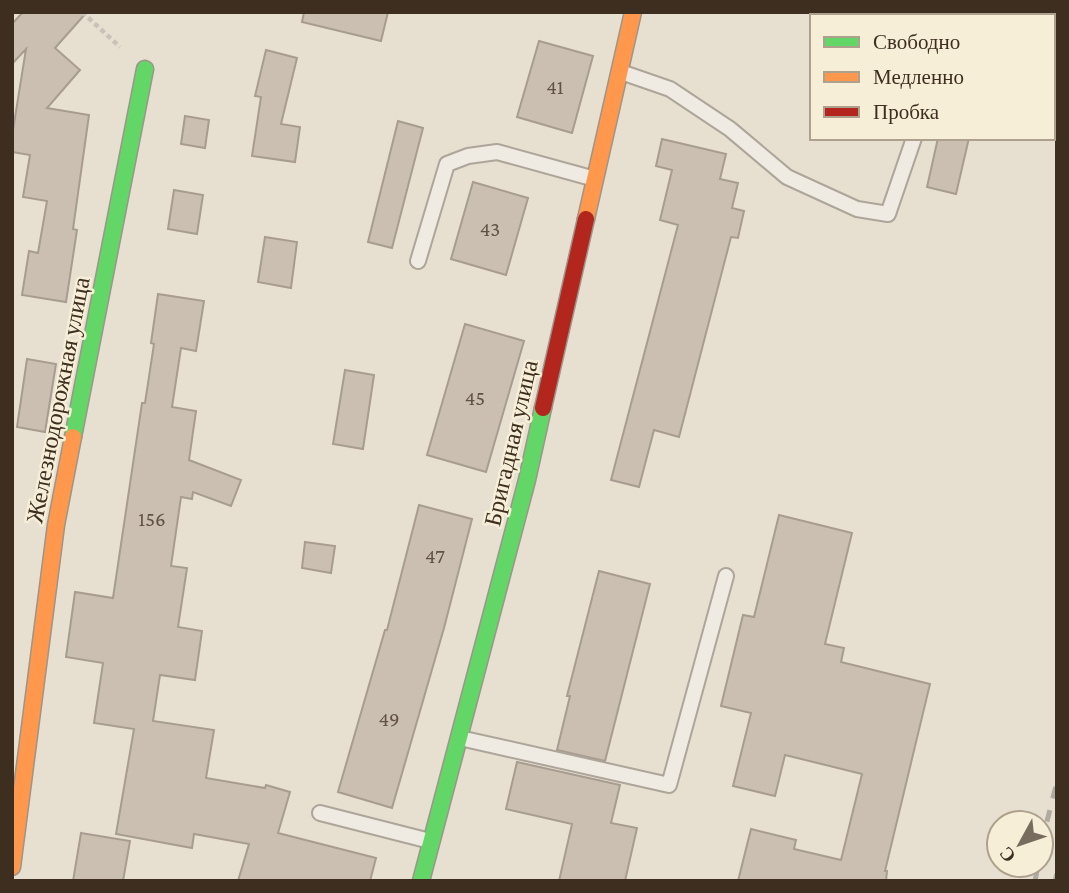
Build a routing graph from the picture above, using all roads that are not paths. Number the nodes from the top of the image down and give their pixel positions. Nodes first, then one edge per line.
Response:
1 (633, 12) edge
2 (145, 69) road end
3 (620, 72) junction
4 (913, 140) edge
5 (595, 179) junction
6 (418, 261) dead end
7 (726, 576) dead end
8 (459, 738) junction
9 (320, 813) dead end
10 (431, 841) junction
11 (12, 867) edge
12 (421, 881) edge

1 - 3 street, Бригадная улица
2 - 11 street, Железнодорожная улица
3 - 4 lane
3 - 5 street, Бригадная улица
5 - 6 lane
5 - 8 street, Бригадная улица
7 - 8 lane
8 - 10 street, Бригадная улица
9 - 10 lane
10 - 12 street, Бригадная улица

